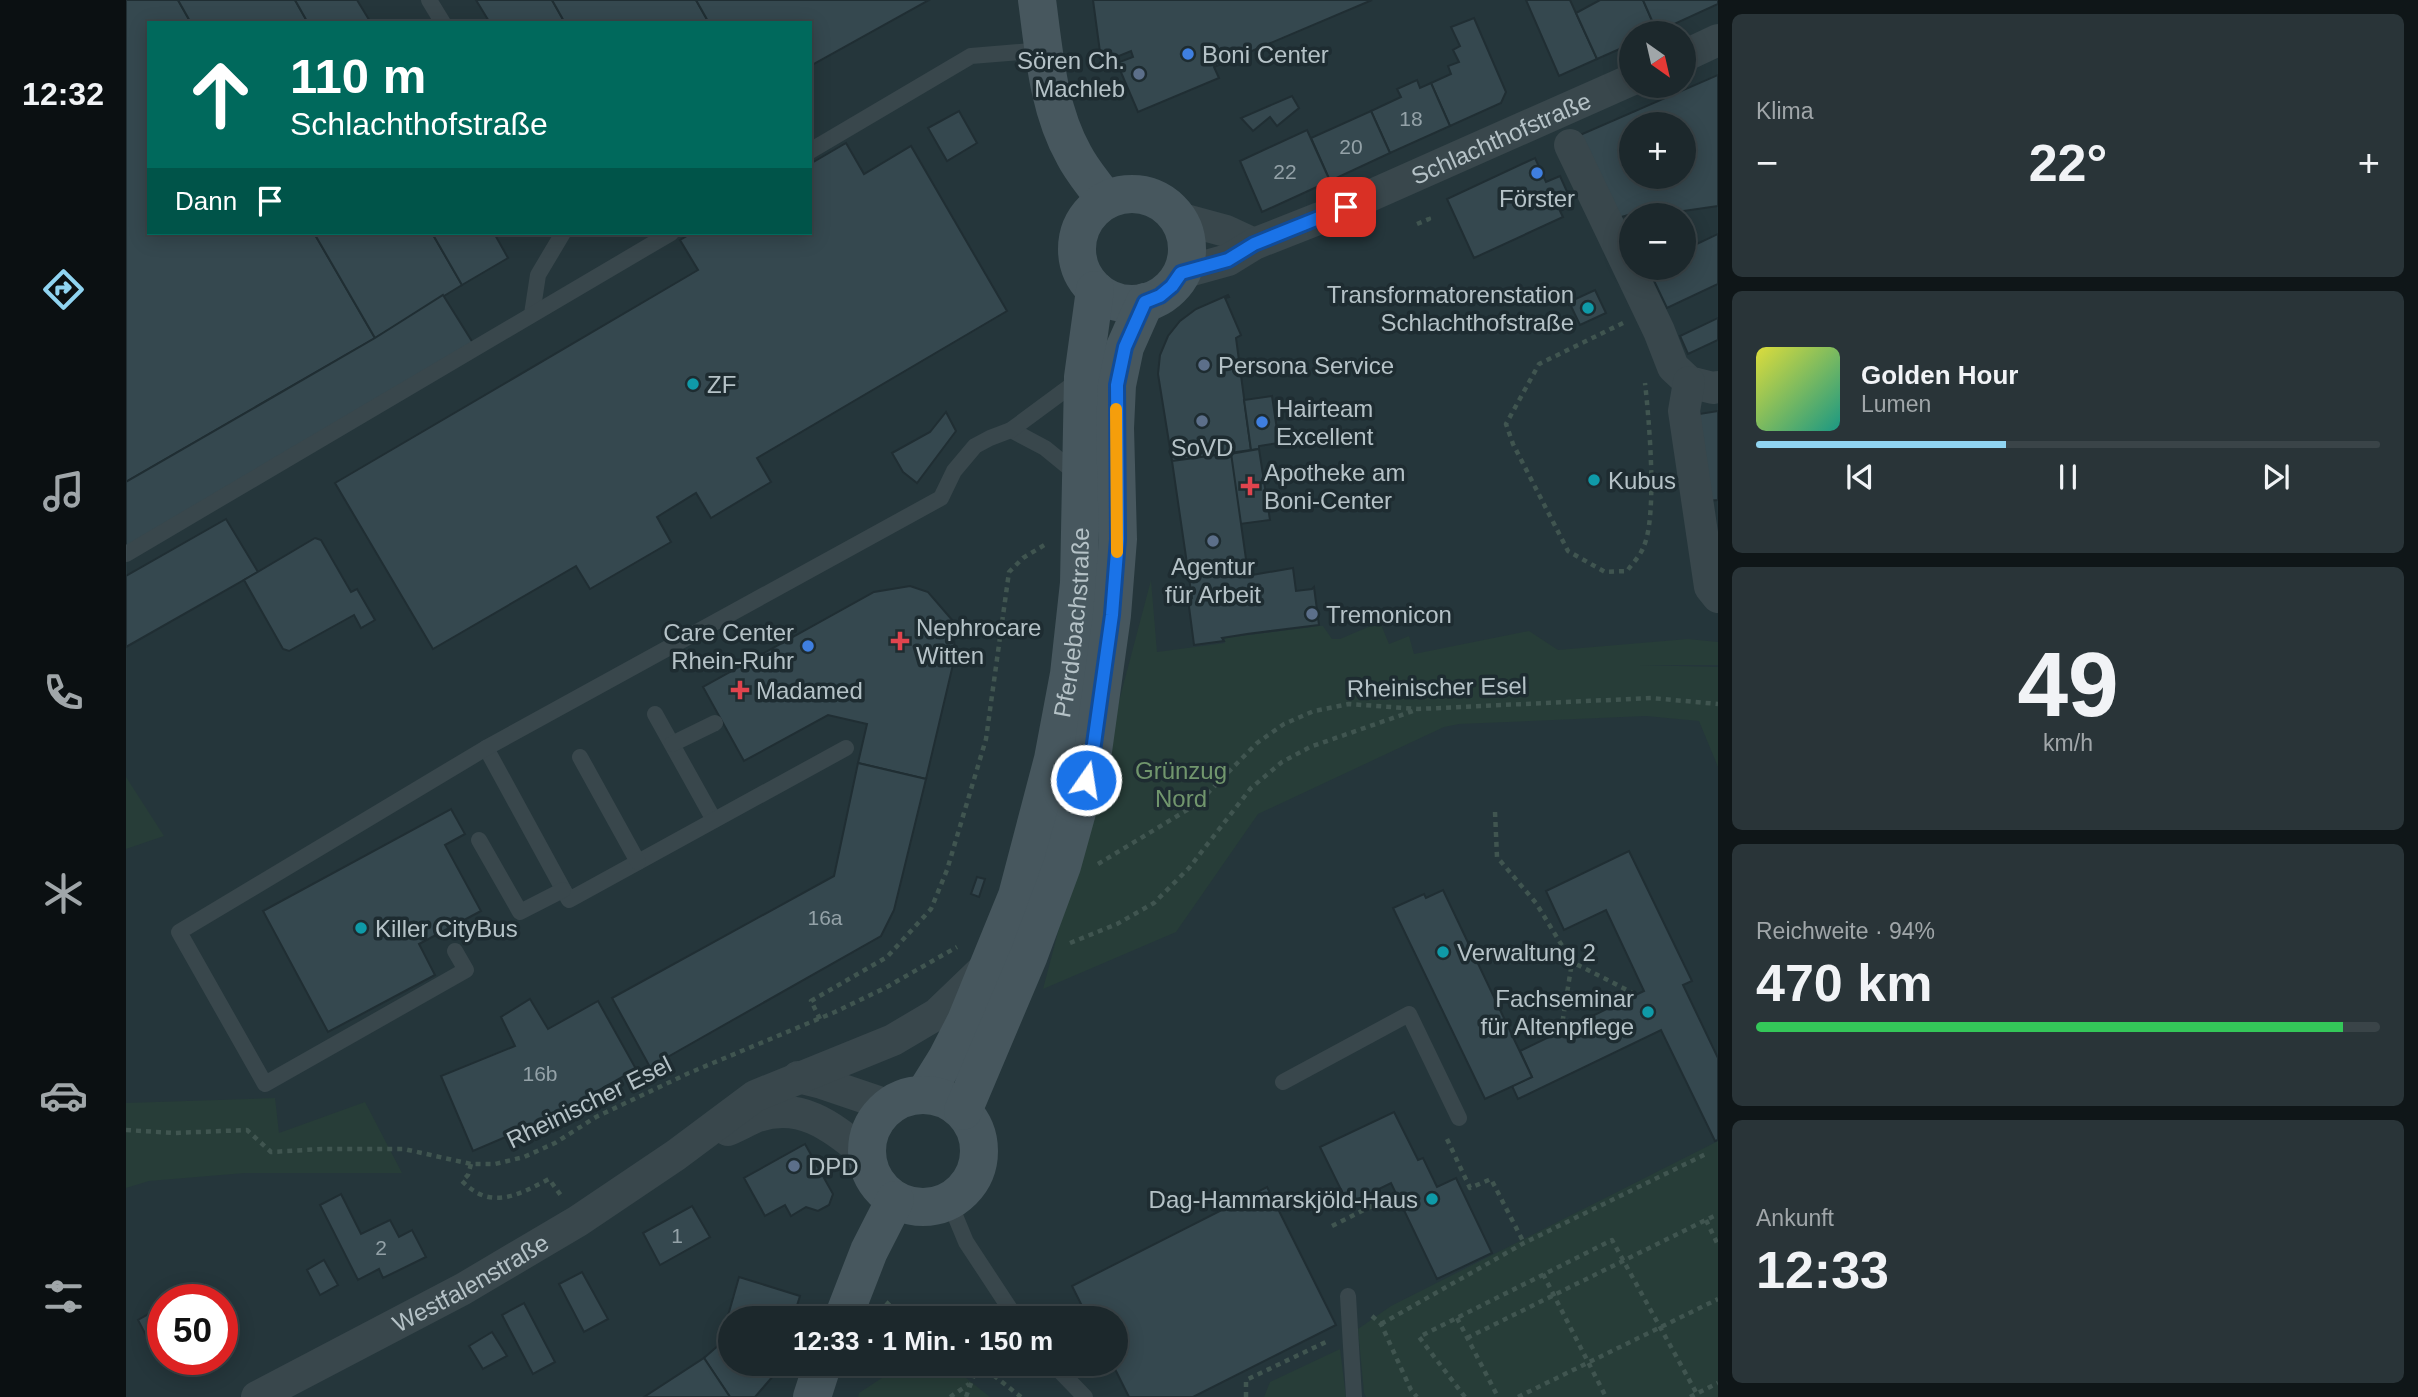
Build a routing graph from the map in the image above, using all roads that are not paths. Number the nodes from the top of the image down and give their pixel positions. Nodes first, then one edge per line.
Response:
1 (429, 0) edge
2 (1037, 0) edge
3 (442, 21) edge
4 (1718, 40) edge
5 (1044, 50) junction
6 (1696, 50) edge
7 (1619, 89) edge
8 (1567, 128) junction
9 (812, 150) edge
10 (1105, 200) junction
11 (1178, 218) junction
12 (563, 235) edge
13 (668, 235) edge
14 (1254, 244) junction
15 (1181, 273) junction
16 (1095, 290) junction
17 (1145, 302) junction
18 (532, 314) junction
19 (1083, 377) junction
20 (1704, 384) edge
21 (1011, 430) junction
22 (1080, 476) junction
23 (126, 554) edge
24 (1718, 597) edge
25 (655, 714) dead end
26 (715, 723) dead end
27 (672, 744) junction
28 (486, 748) junction
29 (846, 748) dead end
30 (580, 757) dead end
31 (714, 820) junction
32 (479, 840) dead end
33 (638, 862) junction
34 (563, 890) junction
35 (455, 951) dead end
36 (1012, 968) junction
37 (798, 1077) junction
38 (1283, 1082) dead end
39 (907, 1101) junction
40 (963, 1111) junction
41 (1459, 1118) road end
42 (676, 1155) junction
43 (867, 1155) junction
44 (895, 1200) junction
45 (949, 1201) junction
46 (1348, 1296) road end
47 (848, 1306) edge
48 (1008, 1306) edge
49 (819, 1376) edge
50 (1065, 1376) edge
51 (257, 1397) edge
52 (812, 1397) edge
53 (1085, 1397) edge
54 (1354, 1397) edge

1 - 3 lane
2 - 5 main road
4 - 6 street
5 - 9 lane
5 - 10 main road
7 - 8 street, Schlachthofstraße
8 - 14 street, Schlachthofstraße
8 - 20 street, Schlachthofstraße
10 - 11 main road
10 - 16 main road
11 - 14 street
11 - 15 main road
12 - 18 lane
13 - 18 lane
14 - 15 street, Schlachthofstraße
15 - 17 main road
16 - 17 main road
16 - 19 main road, Pferdebachstraße
17 - 36 main road
18 - 23 lane
19 - 21 lane
19 - 22 main road, Pferdebachstraße
20 - 24 street, Schlachthofstraße
21 - 22 lane
21 - 28 lane
22 - 36 main road, Pferdebachstraße
25 - 27 lane
26 - 27 lane
27 - 31 lane
28 - 34 lane
28 - 35 lane
29 - 31 lane
30 - 33 lane
31 - 33 lane
32 - 34 lane
33 - 34 lane
36 - 37 street, Westfalenstraße
36 - 39 main road, Pferdebachstraße
36 - 40 main road, Pferdebachstraße
37 - 39 street
37 - 42 street, Westfalenstraße
38 - 41 lane
39 - 40 main road
39 - 43 main road
40 - 45 main road
42 - 43 street, Westfalenstraße
42 - 51 street, Westfalenstraße
43 - 44 main road
44 - 45 main road
44 - 47 main road
45 - 48 lane
46 - 54 lane
49 - 52 main road
50 - 53 lane

